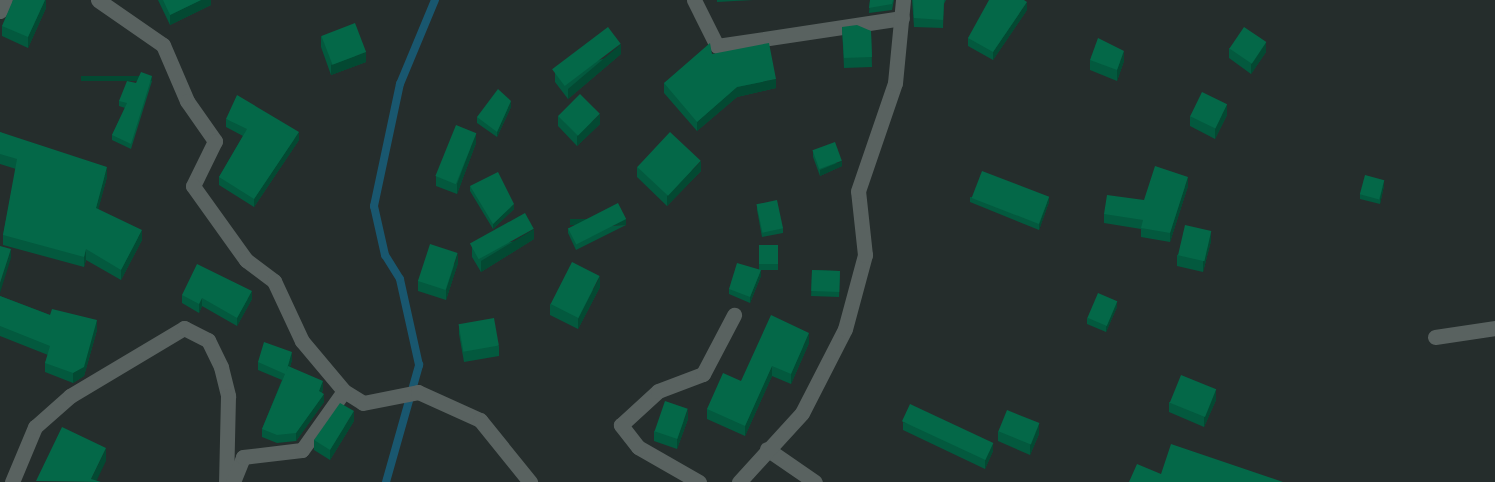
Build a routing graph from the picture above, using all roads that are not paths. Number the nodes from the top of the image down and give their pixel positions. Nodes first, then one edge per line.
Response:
1 (5, 0) edge
2 (98, 0) edge
3 (694, 0) edge
4 (903, 0) edge
5 (0, 11) edge
6 (902, 18) junction
7 (734, 315) dead end
8 (1495, 328) edge
9 (1435, 337) dead end
10 (344, 391) junction
11 (767, 449) junction
12 (12, 482) edge
13 (226, 482) edge
14 (233, 482) edge
15 (530, 482) edge
16 (699, 482) edge
17 (739, 482) edge
18 (814, 482) edge

1 - 5 street
2 - 10 street
3 - 6 street
4 - 6 street
6 - 11 street
7 - 16 street
8 - 9 street
10 - 14 street
10 - 15 street
11 - 17 street
11 - 18 street
12 - 13 street

